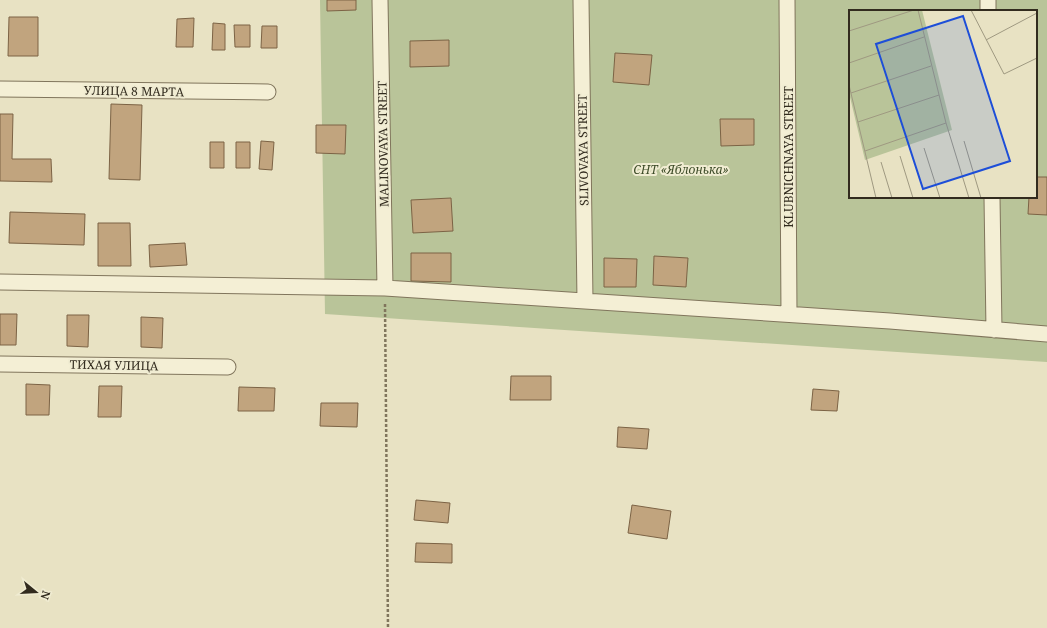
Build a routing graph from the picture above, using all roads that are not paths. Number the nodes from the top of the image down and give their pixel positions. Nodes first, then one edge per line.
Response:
1 (380, 0) edge
2 (581, 0) edge
3 (787, 0) edge
4 (0, 89) edge
5 (268, 92) dead end
6 (992, 198) edge
7 (0, 282) edge
8 (385, 288) junction
9 (585, 301) junction
10 (789, 314) junction
11 (994, 330) junction
12 (1047, 334) edge
13 (0, 364) edge
14 (228, 367) dead end

1 - 8 street, MALINOVAYA STREET
2 - 9 street, SLIVOVAYA STREET
3 - 10 street, KLUBNICHNAYA STREET
4 - 5 street, УЛИЦА 8 МАРТА
6 - 11 street
7 - 8 street
8 - 9 street
9 - 10 street
10 - 11 street
11 - 12 street
13 - 14 street, ТИХАЯ УЛИЦА

